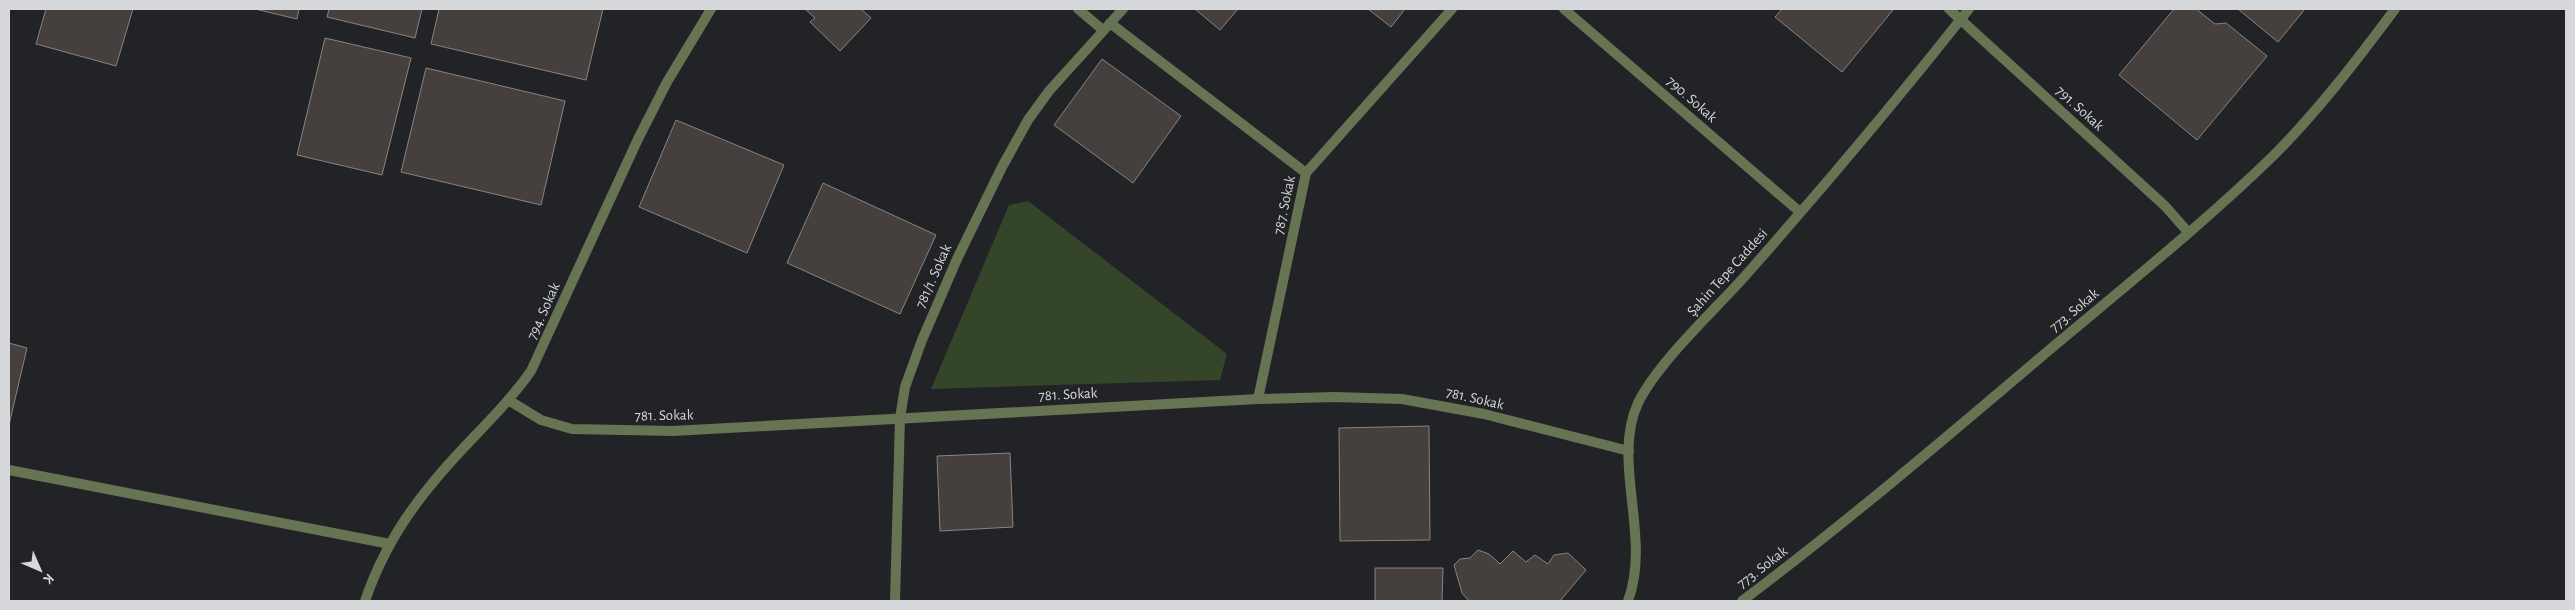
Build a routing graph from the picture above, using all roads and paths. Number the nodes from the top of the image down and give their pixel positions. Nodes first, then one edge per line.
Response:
1 (711, 9) edge
2 (1078, 9) edge
3 (1123, 9) edge
4 (1452, 9) edge
5 (1949, 9) edge
6 (1969, 9) edge
7 (2395, 9) edge
8 (1569, 10) edge
9 (1960, 19) junction
10 (1107, 26) junction
11 (1306, 172) junction
12 (1800, 212) junction
13 (2188, 232) junction
14 (1258, 399) junction
15 (510, 401) junction
16 (900, 418) junction
17 (1628, 451) junction
18 (9, 470) edge
19 (390, 544) junction
20 (365, 601) edge
21 (896, 601) edge
22 (1628, 601) edge
23 (1742, 601) edge

1 - 15 street, 794. Sokak
2 - 10 street
3 - 10 street, 781/1. Sokak
4 - 11 street, 787. Sokak
5 - 9 street, 791. Sokak
6 - 9 street, Şahin Tepe Caddesi
7 - 13 street, 773. Sokak
8 - 12 street, 790. Sokak
9 - 12 street, Şahin Tepe Caddesi
9 - 13 street, 791. Sokak
10 - 11 street
10 - 16 street, 781/1. Sokak
11 - 14 street, 787. Sokak
12 - 17 street, Şahin Tepe Caddesi
13 - 23 street, 773. Sokak
14 - 16 street, 781. Sokak
14 - 17 street, 781. Sokak
15 - 16 street, 781. Sokak
15 - 19 street, 794. Sokak
16 - 21 street, 781/1. Sokak
17 - 22 street, Şahin Tepe Caddesi
18 - 19 street
19 - 20 street, 794. Sokak

